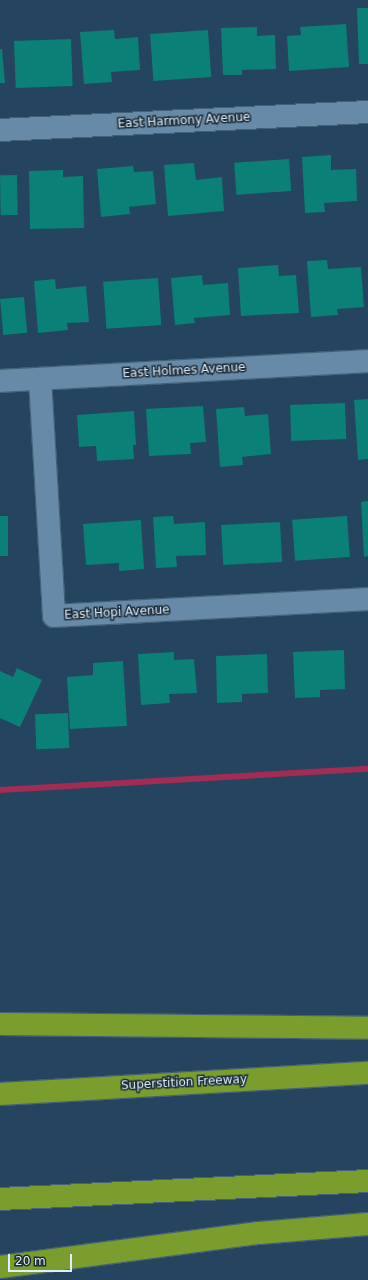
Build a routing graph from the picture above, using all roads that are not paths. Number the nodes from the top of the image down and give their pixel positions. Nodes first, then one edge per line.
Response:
1 (368, 112) edge
2 (0, 130) edge
3 (368, 361) edge
4 (40, 379) junction
5 (0, 381) edge
6 (368, 599) edge
7 (0, 1024) edge
8 (368, 1028) edge
9 (368, 1073) edge
10 (0, 1094) edge
11 (368, 1181) edge
12 (0, 1199) edge
13 (368, 1224) edge
14 (0, 1267) edge

1 - 2 street, East Harmony Avenue
3 - 4 street, East Holmes Avenue
4 - 5 street, East Holmes Avenue
4 - 6 street, East Hopi Avenue
7 - 8 highway
9 - 10 highway, Superstition Freeway
11 - 12 highway
13 - 14 highway

